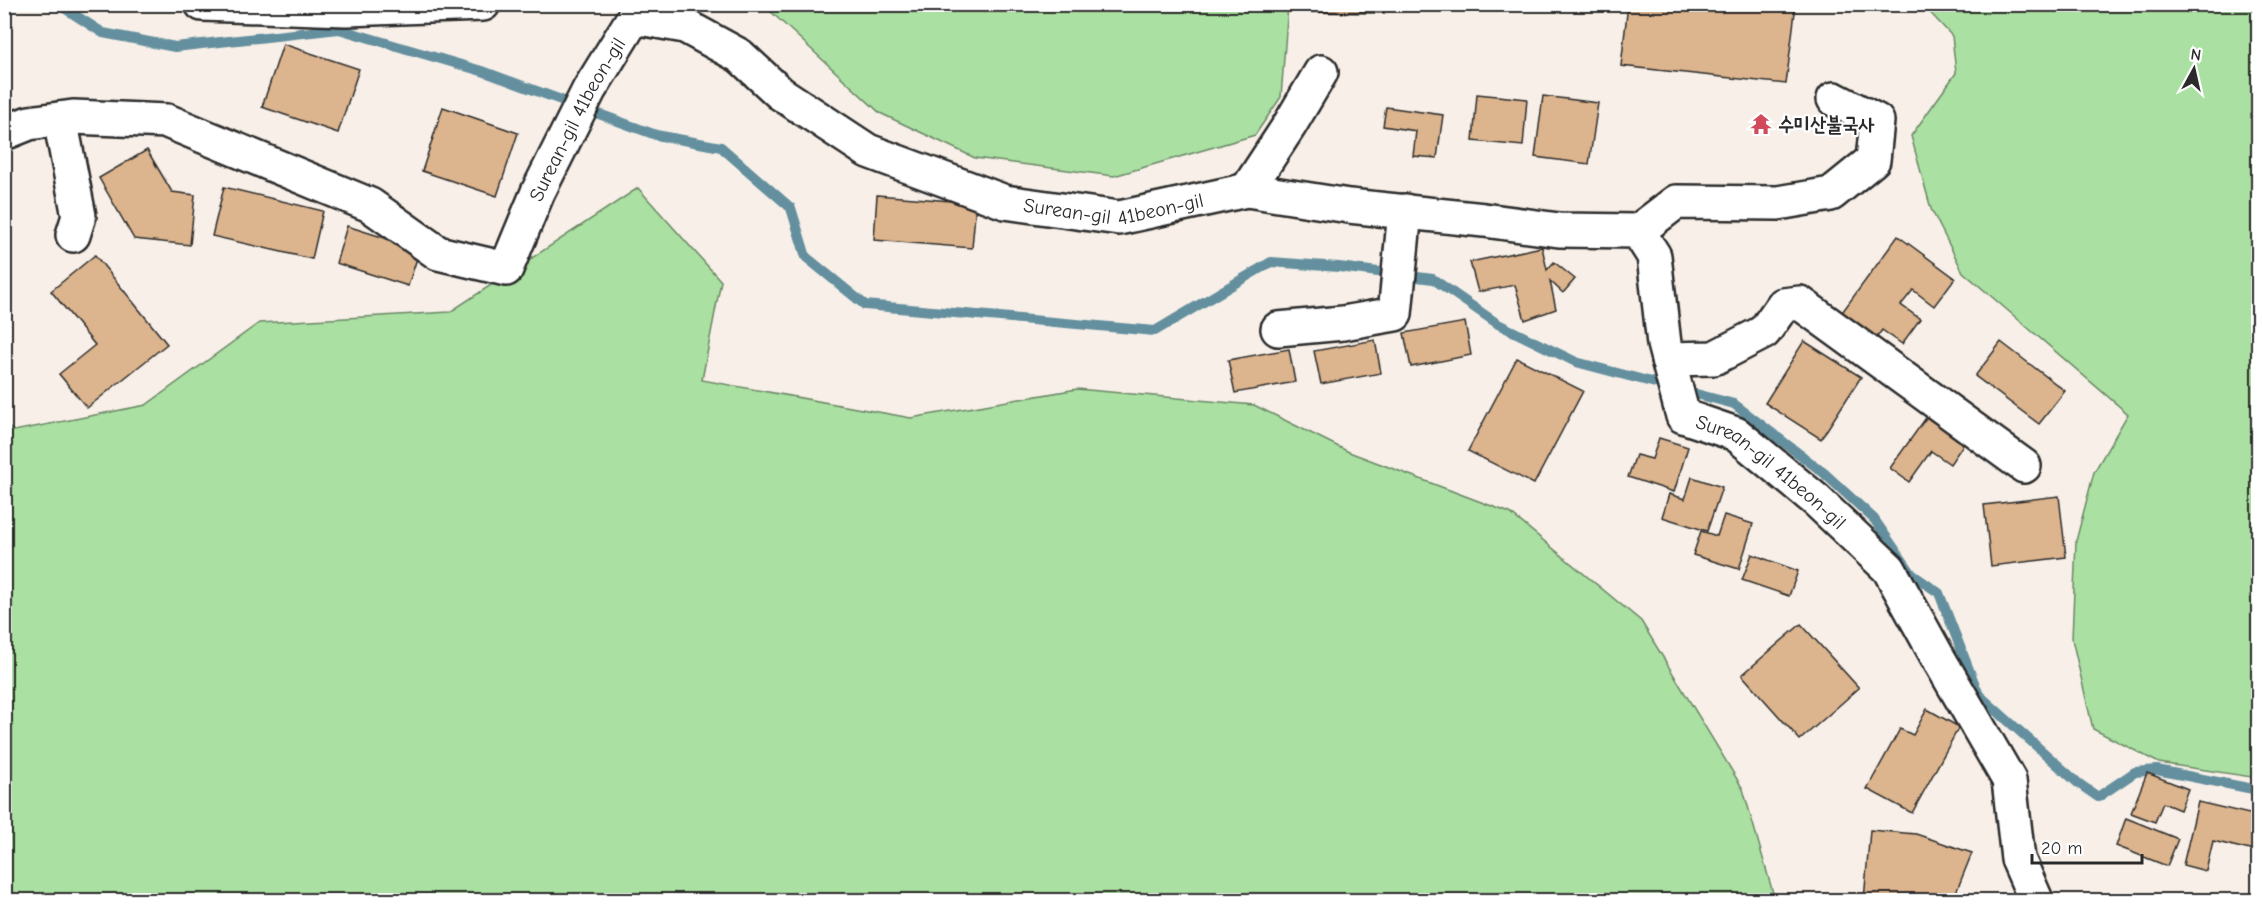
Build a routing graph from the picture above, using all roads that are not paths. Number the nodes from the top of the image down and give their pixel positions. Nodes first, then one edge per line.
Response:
1 (202, 4) edge
2 (483, 4) edge
3 (631, 11) edge
4 (1321, 72) dead end
5 (1834, 99) dead end
6 (60, 119) junction
7 (4, 133) edge
8 (1247, 190) junction
9 (1405, 212) junction
10 (1638, 231) junction
11 (73, 235) dead end
12 (1278, 329) dead end
13 (1673, 379) junction
14 (2024, 466) dead end
15 (2036, 900) edge

1 - 2 lane
3 - 6 lane, Surean-gil 41beon-gil
3 - 8 lane, Surean-gil 41beon-gil
4 - 8 lane
5 - 10 lane
6 - 7 lane, Surean-gil 41beon-gil
6 - 11 lane
8 - 9 lane, Surean-gil 41beon-gil
9 - 10 lane, Surean-gil 41beon-gil
9 - 12 lane
10 - 13 lane
13 - 14 lane
13 - 15 lane, Surean-gil 41beon-gil

